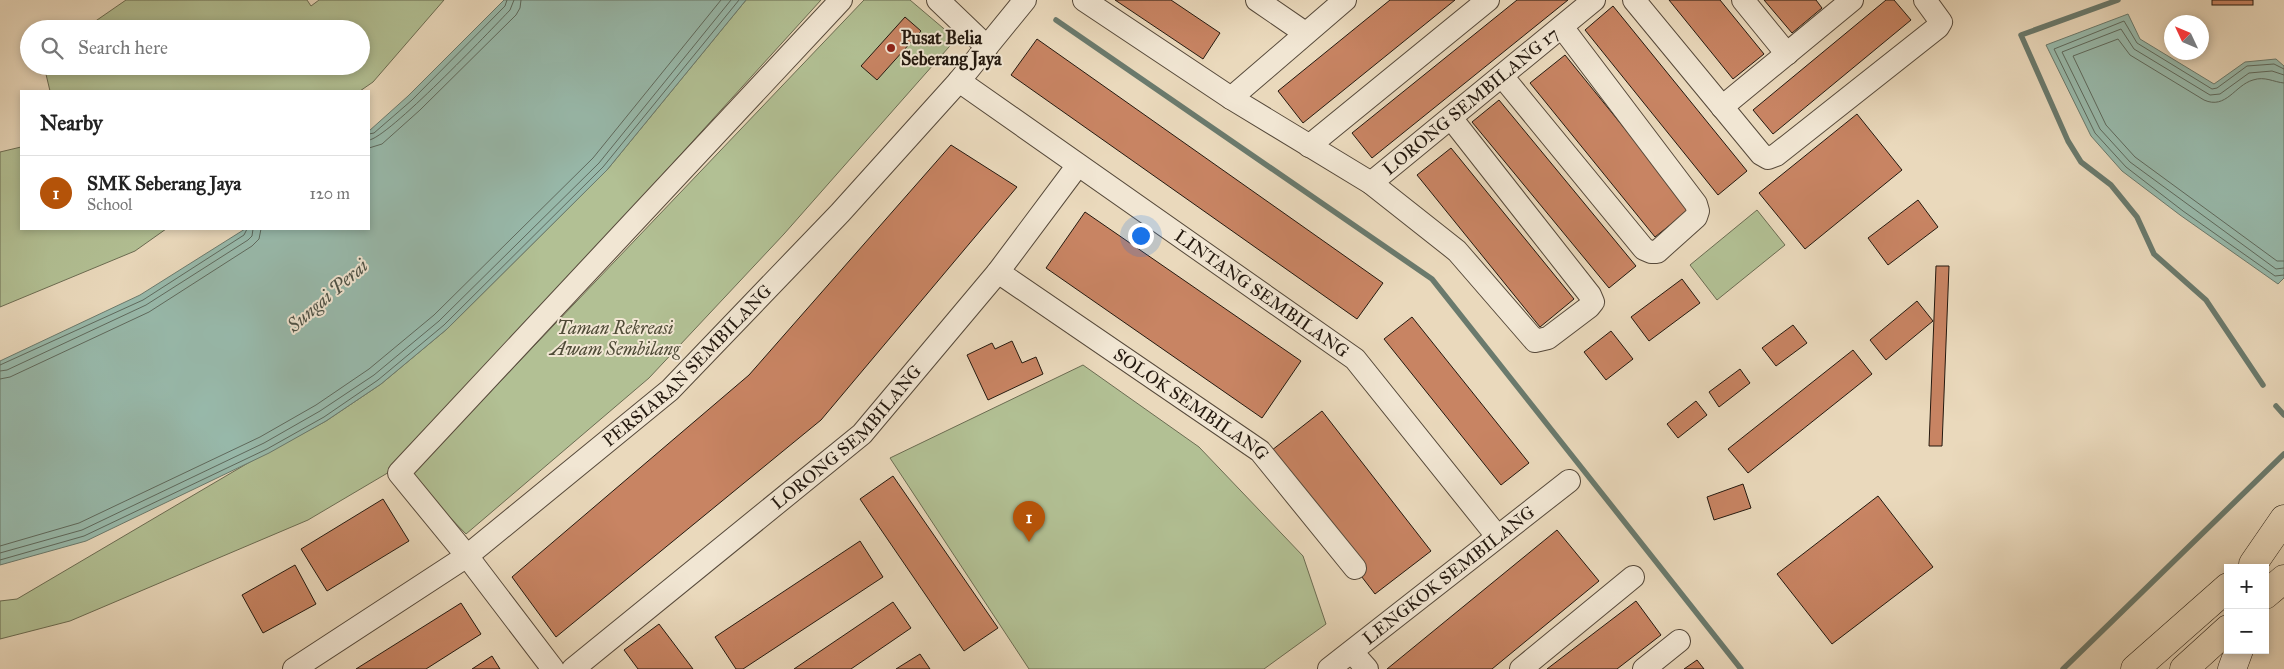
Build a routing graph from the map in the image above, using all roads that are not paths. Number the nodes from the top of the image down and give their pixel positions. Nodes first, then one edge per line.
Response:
1 (841, 0) edge
2 (938, 0) edge
3 (1025, 0) edge
4 (1084, 0) edge
5 (1258, 0) edge
6 (1345, 0) edge
7 (1488, 0) edge
8 (1594, 0) edge
9 (1634, 0) edge
10 (1743, 0) edge
11 (1925, 0) edge
12 (1841, 3) edge
13 (1562, 27) junction
14 (1305, 33) junction
15 (987, 47) junction
16 (1787, 54) junction
17 (1502, 76) junction
18 (959, 81) junction
19 (1231, 98) junction
20 (1722, 107) junction
21 (1451, 118) junction
22 (1309, 146) junction
23 (1078, 165) junction
24 (1371, 183) junction
25 (998, 272) junction
26 (1569, 481) dead end
27 (2284, 519) edge
28 (1497, 536) junction
29 (2284, 538) edge
30 (467, 556) junction
31 (2252, 564) edge
32 (2253, 564) edge
33 (1355, 568) dead end
34 (1633, 577) dead end
35 (2224, 591) edge
36 (2224, 633) edge
37 (1679, 641) dead end
38 (2238, 654) edge
39 (1359, 661) edge
40 (294, 669) edge
41 (553, 669) edge
42 (573, 669) edge
43 (1328, 669) edge
44 (1521, 669) edge
45 (1644, 669) edge
46 (2135, 669) edge
47 (2184, 669) edge
48 (2232, 669) edge

1 - 30 street
2 - 15 street
3 - 15 street, PERSIARAN SEMBILANG
4 - 19 street
5 - 14 street
6 - 14 street
7 - 22 street
8 - 13 street, LORONG SEMBILANG 17
9 - 20 street
10 - 16 street
11 - 20 street
12 - 16 street
13 - 17 street, LORONG SEMBILANG 17
13 - 17 street
14 - 19 street
15 - 18 street, PERSIARAN SEMBILANG
16 - 20 street
17 - 21 street, LORONG SEMBILANG 17
18 - 23 street, LINTANG SEMBILANG
18 - 30 street, PERSIARAN SEMBILANG
19 - 22 street
21 - 24 street, LORONG SEMBILANG 17
21 - 24 street
22 - 24 street
23 - 25 street, LORONG SEMBILANG
23 - 28 street, LINTANG SEMBILANG
25 - 33 street, SOLOK SEMBILANG
25 - 42 street, LORONG SEMBILANG
26 - 28 street, LENGKOK SEMBILANG
27 - 31 highway
28 - 39 street, LENGKOK SEMBILANG
29 - 32 highway
30 - 40 street, PERSIARAN SEMBILANG
30 - 41 street
34 - 44 street
35 - 46 highway
36 - 47 highway
37 - 45 street
38 - 48 street
39 - 43 street, LENGKOK SEMBILANG

